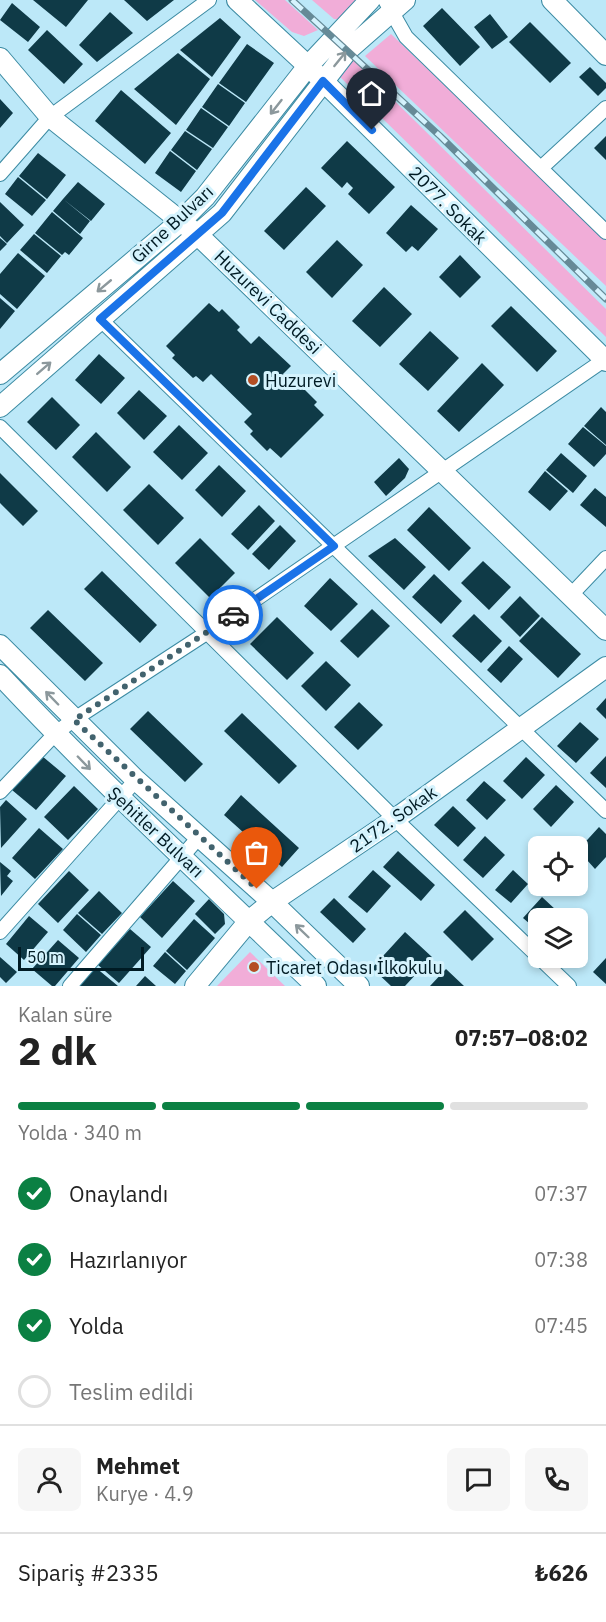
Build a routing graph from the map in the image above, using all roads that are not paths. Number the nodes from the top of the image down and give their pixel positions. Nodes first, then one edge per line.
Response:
1 (209, 0) edge
2 (237, 0) edge
3 (370, 0) edge
4 (552, 0) edge
5 (393, 4) edge
6 (606, 55) edge
7 (0, 57) edge
8 (308, 66) junction
9 (323, 81) junction
10 (606, 108) edge
11 (50, 117) junction
12 (541, 168) junction
13 (0, 174) edge
14 (181, 220) junction
15 (606, 232) edge
16 (198, 235) junction
17 (100, 319) junction
18 (605, 361) edge
19 (0, 375) edge
20 (0, 407) edge
21 (0, 428) edge
22 (444, 471) junction
23 (334, 546) junction
24 (606, 558) edge
25 (571, 596) junction
26 (606, 630) edge
27 (208, 632) junction
28 (0, 645) edge
29 (606, 667) edge
30 (0, 675) edge
31 (74, 720) junction
32 (519, 728) junction
33 (55, 734) junction
34 (136, 780) junction
35 (0, 792) edge
36 (118, 798) junction
37 (606, 812) edge
38 (395, 819) junction
39 (199, 837) junction
40 (182, 855) junction
41 (272, 902) junction
42 (249, 921) junction
43 (0, 932) edge
44 (70, 986) edge
45 (195, 986) edge
46 (316, 986) edge
47 (359, 986) edge
48 (568, 986) edge

1 - 11 street
2 - 8 main road, 2077. Sokak
3 - 8 main road, Girne Bulvarı
4 - 6 main road
9 -> 5 main road, Girne Bulvarı
5 - 12 street
7 - 11 main road, Huzurevi Caddesi
8 - 9 main road, 2077. Sokak
8 -> 14 main road, Girne Bulvarı
9 - 16 main road, Girne Bulvarı
9 - 18 main road, 2077. Sokak
10 - 12 street
11 - 13 street
11 - 14 main road, Huzurevi Caddesi
12 - 15 street
14 - 16 main road, Huzurevi Caddesi
14 -> 19 main road, Girne Bulvarı
16 - 17 main road, Girne Bulvarı
16 - 22 main road, Huzurevi Caddesi
20 -> 17 main road, Girne Bulvarı
17 - 23 street
18 - 22 street
21 - 27 street
22 - 23 street
22 - 25 main road, Huzurevi Caddesi
23 - 27 street
23 - 32 street
24 - 25 street
25 - 26 main road, Huzurevi Caddesi
27 - 31 street
27 - 38 street
31 -> 28 main road, Şehitler Bulvarı
29 - 32 main road, 2172. Sokak
30 - 33 main road, Şehitler Bulvarı
31 - 33 street
31 - 34 main road, Şehitler Bulvarı
32 - 37 street
32 - 38 main road, 2172. Sokak
33 - 35 street
33 -> 36 main road, Şehitler Bulvarı
34 - 36 street
34 - 39 main road, Şehitler Bulvarı
36 - 40 main road, Şehitler Bulvarı
36 - 43 street
38 - 41 main road, 2172. Sokak
38 - 48 street
39 - 40 street
39 - 41 main road, Şehitler Bulvarı
40 - 42 main road, Şehitler Bulvarı
40 - 44 street
41 - 42 main road, 2172. Sokak
47 -> 41 main road, Şehitler Bulvarı
42 - 45 main road, 2172. Sokak
42 - 46 main road, Şehitler Bulvarı

